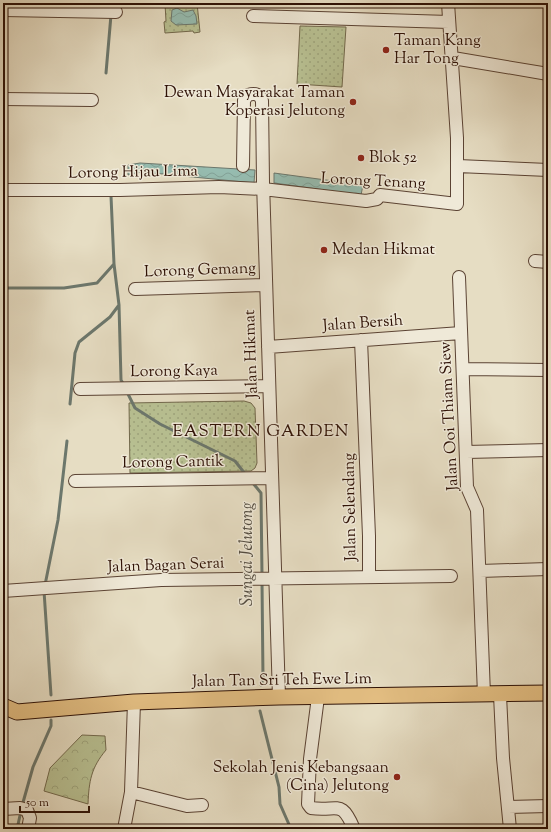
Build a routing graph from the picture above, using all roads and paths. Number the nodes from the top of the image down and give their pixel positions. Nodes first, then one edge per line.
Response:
1 (448, 3) edge
2 (3, 10) edge
3 (116, 12) dead end
4 (253, 16) dead end
5 (449, 22) junction
6 (453, 58) junction
7 (548, 74) edge
8 (3, 99) edge
9 (92, 100) dead end
10 (243, 166) dead end
11 (458, 166) junction
12 (548, 170) edge
13 (263, 186) junction
14 (3, 190) edge
15 (535, 261) dead end
16 (548, 262) edge
17 (459, 277) dead end
18 (266, 285) junction
19 (135, 289) dead end
20 (461, 333) junction
21 (361, 340) junction
22 (268, 347) junction
23 (463, 369) junction
24 (548, 370) edge
25 (269, 386) junction
26 (80, 389) dead end
27 (548, 450) edge
28 (466, 452) junction
29 (267, 478) junction
30 (75, 481) dead end
31 (548, 569) edge
32 (480, 571) junction
33 (451, 576) dead end
34 (368, 577) junction
35 (273, 579) junction
36 (3, 591) edge
37 (548, 693) edge
38 (484, 695) junction
39 (500, 695) junction
40 (278, 697) junction
41 (318, 697) junction
42 (134, 702) junction
43 (7, 710) edge
44 (131, 792) junction
45 (202, 806) dead end
46 (548, 806) edge
47 (508, 807) junction
48 (15, 809) edge
49 (28, 829) edge
50 (124, 829) edge
51 (354, 829) edge
52 (510, 829) edge

1 - 5 street
2 - 3 street
4 - 5 street
5 - 6 street
6 - 7 street
6 - 11 street
8 - 9 street
10 - 13 street, Jalan Hikmat
11 - 12 street
11 - 13 street, Lorong Tenang
13 - 14 street, Lorong Hijau Lima
13 - 18 street, Jalan Hikmat
15 - 16 street
17 - 20 street, Jalan Ooi Thiam Siew
18 - 19 street, Lorong Gemang
18 - 22 street, Jalan Hikmat
20 - 21 street, Jalan Bersih
20 - 23 street, Jalan Ooi Thiam Siew
21 - 22 street, Jalan Bersih
21 - 34 street, Jalan Selendang
22 - 25 street, Jalan Hikmat
23 - 24 street
23 - 28 street, Jalan Ooi Thiam Siew
25 - 26 street, Lorong Kaya
25 - 29 street, Jalan Hikmat
27 - 28 street
28 - 32 street, Jalan Ooi Thiam Siew
29 - 30 street, Lorong Cantik
29 - 35 street, Jalan Hikmat
31 - 32 street
32 - 38 street, Jalan Ooi Thiam Siew
33 - 34 street, Jalan Bagan Serai
34 - 35 street, Jalan Bagan Serai
35 - 36 street, Jalan Bagan Serai
35 - 40 street, Jalan Hikmat
37 - 39 main road, Jalan Tan Sri Teh Ewe Lim
38 - 39 main road, Jalan Tan Sri Teh Ewe Lim
38 - 41 main road, Jalan Tan Sri Teh Ewe Lim
39 - 47 street
40 - 41 main road, Jalan Tan Sri Teh Ewe Lim
40 - 42 main road, Jalan Tan Sri Teh Ewe Lim
41 - 51 street
42 - 43 main road, Jalan Tan Sri Teh Ewe Lim
42 - 44 street
44 - 45 street
44 - 50 street
46 - 47 street
47 - 52 street
48 - 49 street

